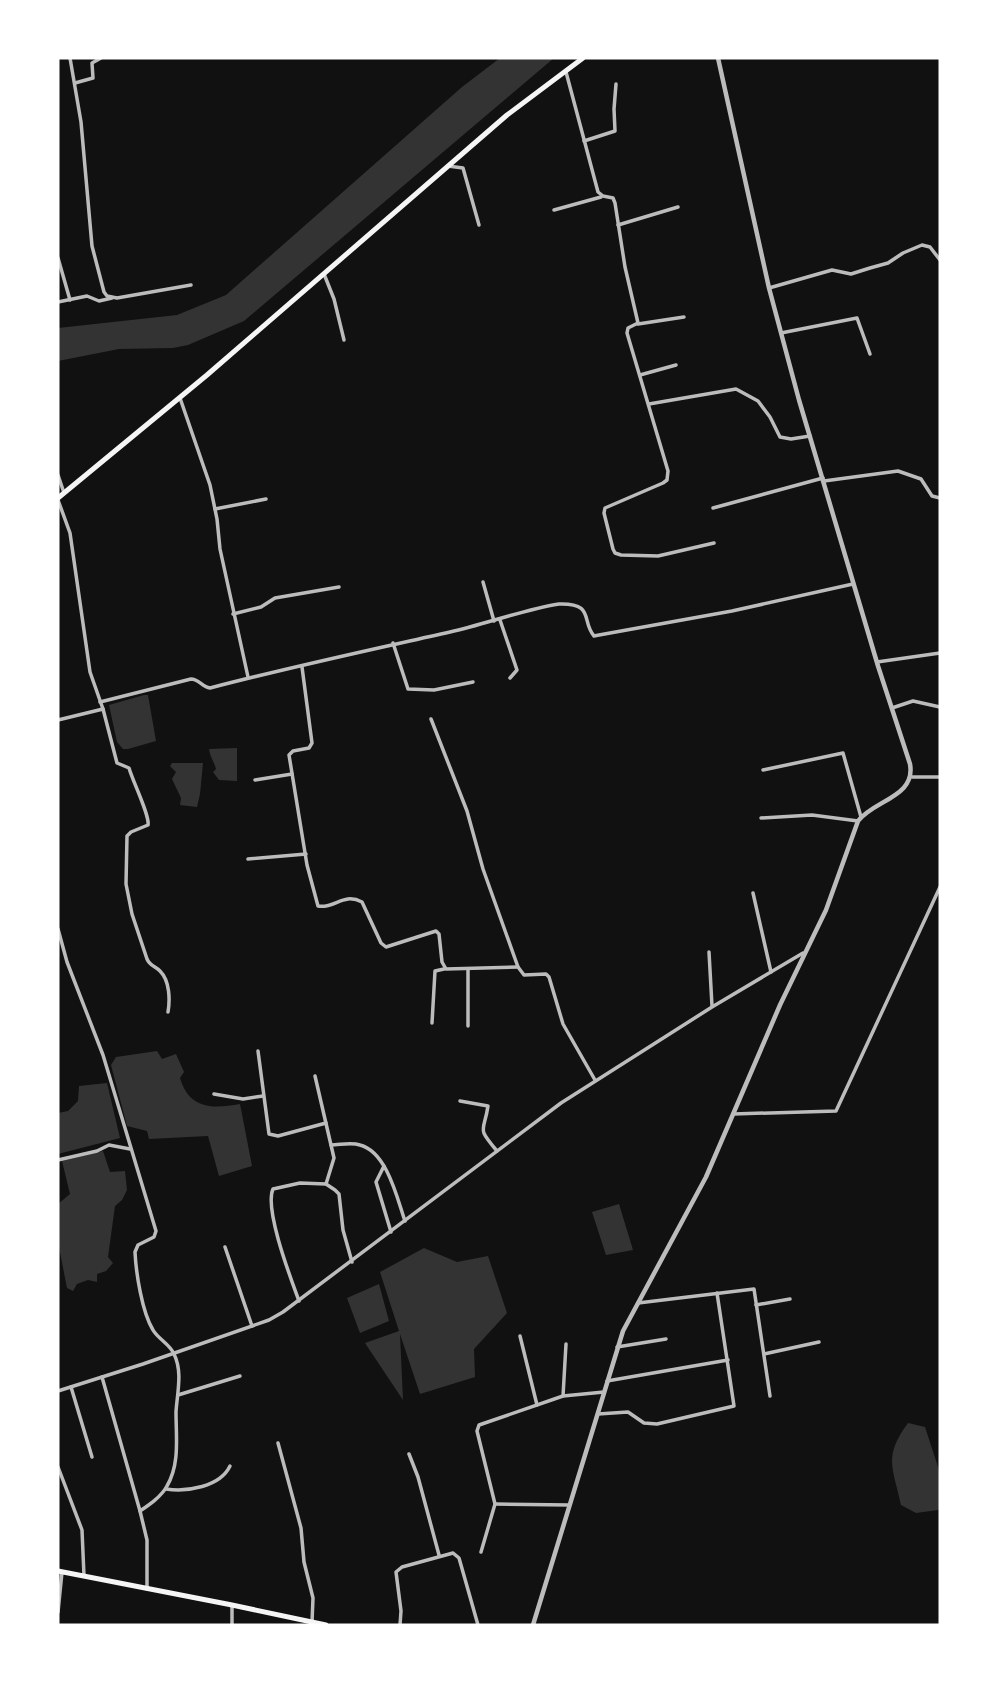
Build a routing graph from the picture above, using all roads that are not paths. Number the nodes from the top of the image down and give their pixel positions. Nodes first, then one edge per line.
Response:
1 (70, 58) edge
2 (101, 58) edge
3 (583, 58) edge
4 (718, 58) edge
5 (566, 72) junction
6 (75, 83) junction
7 (617, 85) dead end
8 (584, 141) junction
9 (446, 167) junction
10 (603, 196) junction
11 (678, 207) dead end
12 (554, 210) dead end
13 (479, 225) dead end
14 (618, 225) junction
15 (58, 258) edge
16 (940, 260) edge
17 (323, 273) junction
18 (191, 285) dead end
19 (769, 288) junction
20 (112, 298) junction
21 (69, 300) junction
22 (58, 302) edge
23 (684, 317) dead end
24 (638, 324) junction
25 (781, 333) junction
26 (344, 340) dead end
27 (870, 354) dead end
28 (676, 365) dead end
29 (640, 375) junction
30 (179, 396) junction
31 (649, 404) junction
32 (810, 436) junction
33 (58, 475) edge
34 (824, 480) junction
35 (64, 493) junction
36 (940, 498) edge
37 (58, 499) edge
38 (266, 499) dead end
39 (713, 508) dead end
40 (215, 509) junction
41 (714, 543) dead end
42 (483, 582) dead end
43 (854, 583) junction
44 (339, 587) dead end
45 (233, 614) junction
46 (500, 620) junction
47 (494, 621) junction
48 (393, 643) junction
49 (940, 653) edge
50 (877, 662) junction
51 (302, 666) junction
52 (248, 677) junction
53 (510, 678) dead end
54 (473, 682) dead end
55 (100, 702) junction
56 (940, 707) edge
57 (892, 708) junction
58 (103, 709) junction
59 (431, 719) dead end
60 (58, 720) edge
61 (764, 770) dead end
62 (292, 774) junction
63 (912, 777) junction
64 (940, 777) edge
65 (255, 780) dead end
66 (761, 818) dead end
67 (859, 819) junction
68 (306, 854) junction
69 (248, 859) dead end
70 (940, 887) edge
71 (754, 893) dead end
72 (58, 929) edge
73 (709, 952) dead end
74 (803, 953) junction
75 (518, 967) junction
76 (446, 969) junction
77 (468, 969) junction
78 (771, 972) junction
79 (712, 1007) junction
80 (167, 1013) dead end
81 (432, 1023) dead end
82 (468, 1026) dead end
83 (258, 1051) dead end
84 (315, 1076) dead end
85 (595, 1080) junction
86 (214, 1094) dead end
87 (263, 1096) junction
88 (460, 1101) dead end
89 (733, 1114) junction
90 (326, 1123) junction
91 (331, 1145) junction
92 (130, 1149) junction
93 (497, 1150) junction
94 (58, 1160) edge
95 (384, 1166) junction
96 (326, 1184) junction
97 (405, 1220) junction
98 (391, 1232) junction
99 (225, 1247) dead end
100 (352, 1262) junction
101 (717, 1293) junction
102 (790, 1299) dead end
103 (299, 1301) junction
104 (638, 1303) junction
105 (756, 1305) junction
106 (252, 1326) junction
107 (520, 1336) dead end
108 (666, 1339) dead end
109 (819, 1342) dead end
110 (566, 1344) dead end
111 (617, 1347) junction
112 (174, 1354) junction
113 (764, 1354) junction
114 (728, 1360) junction
115 (240, 1376) dead end
116 (102, 1377) junction
117 (607, 1381) junction
118 (71, 1387) junction
119 (58, 1391) edge
120 (604, 1392) junction
121 (178, 1395) junction
122 (563, 1396) junction
123 (770, 1396) dead end
124 (537, 1405) junction
125 (596, 1414) junction
126 (278, 1443) dead end
127 (409, 1454) dead end
128 (92, 1457) dead end
129 (230, 1466) dead end
130 (58, 1467) edge
131 (166, 1489) junction
132 (495, 1504) junction
133 (569, 1505) junction
134 (140, 1511) junction
135 (481, 1552) dead end
136 (439, 1555) junction
137 (60, 1572) edge
138 (84, 1576) junction
139 (147, 1589) junction
140 (232, 1605) junction
141 (58, 1612) edge
142 (312, 1622) junction
143 (233, 1625) edge
144 (326, 1625) edge
145 (400, 1625) edge
146 (478, 1625) edge
147 (533, 1625) edge

1 - 6 street
2 - 6 street
3 - 5 main road
4 - 19 street
5 - 8 street
5 - 9 main road
6 - 20 street
7 - 8 street
8 - 10 street
9 - 13 street
9 - 17 main road
10 - 12 street
10 - 14 street
11 - 14 street
14 - 24 street
15 - 21 street
16 - 19 street
17 - 26 street
17 - 30 main road
18 - 20 street
19 - 25 street
20 - 21 street
21 - 22 street
23 - 24 street
24 - 29 street
25 - 27 street
25 - 32 street
28 - 29 street
29 - 31 street
30 - 35 main road
30 - 40 street
31 - 32 street
31 - 41 street
32 - 34 street
33 - 35 street
34 - 36 street
34 - 39 street
34 - 43 street
35 - 37 main road
37 - 55 street
38 - 40 street
40 - 45 street
42 - 47 street
43 - 46 street
43 - 50 street
44 - 45 street
45 - 52 street
46 - 47 street
46 - 53 street
47 - 48 street
48 - 51 street
48 - 54 street
49 - 50 street
50 - 57 street
51 - 52 street
51 - 62 street
52 - 55 street
55 - 58 street
56 - 57 street
57 - 63 street
58 - 60 street
58 - 80 street
59 - 75 street
61 - 67 street
62 - 65 street
62 - 68 street
63 - 64 street
63 - 67 street
66 - 67 street
67 - 74 street
68 - 69 street
68 - 76 street
70 - 89 street
71 - 78 street
72 - 92 street
73 - 79 street
74 - 78 street
74 - 89 street
75 - 77 street
75 - 85 street
76 - 77 street
76 - 81 street
77 - 82 street
78 - 79 street
79 - 85 street
83 - 87 street
84 - 90 street
85 - 93 street
86 - 87 street
87 - 90 street
88 - 93 street
89 - 104 street
90 - 91 street
91 - 95 street
91 - 96 street
92 - 94 street
92 - 112 street
93 - 97 street
95 - 97 street
95 - 98 street
96 - 100 street
96 - 103 street
97 - 98 street
98 - 100 street
99 - 106 street
100 - 103 street
101 - 104 street
101 - 105 street
101 - 114 street
102 - 105 street
103 - 106 street
104 - 111 street
105 - 113 street
106 - 112 street
107 - 124 street
108 - 111 street
109 - 113 street
110 - 122 street
111 - 117 street
112 - 116 street
112 - 121 street
113 - 123 street
114 - 117 street
114 - 125 street
115 - 121 street
116 - 118 street
116 - 134 street
117 - 120 street
118 - 119 street
118 - 128 street
120 - 122 street
120 - 125 street
121 - 131 street
122 - 124 street
124 - 132 street
125 - 133 street
126 - 142 street
127 - 136 street
129 - 131 street
130 - 138 street
131 - 134 street
132 - 133 street
132 - 135 street
133 - 147 street
134 - 139 street
136 - 145 street
136 - 146 street
137 - 138 main road
137 - 141 street
138 - 139 main road
139 - 140 main road
140 - 142 main road
140 - 143 street
142 - 144 main road

